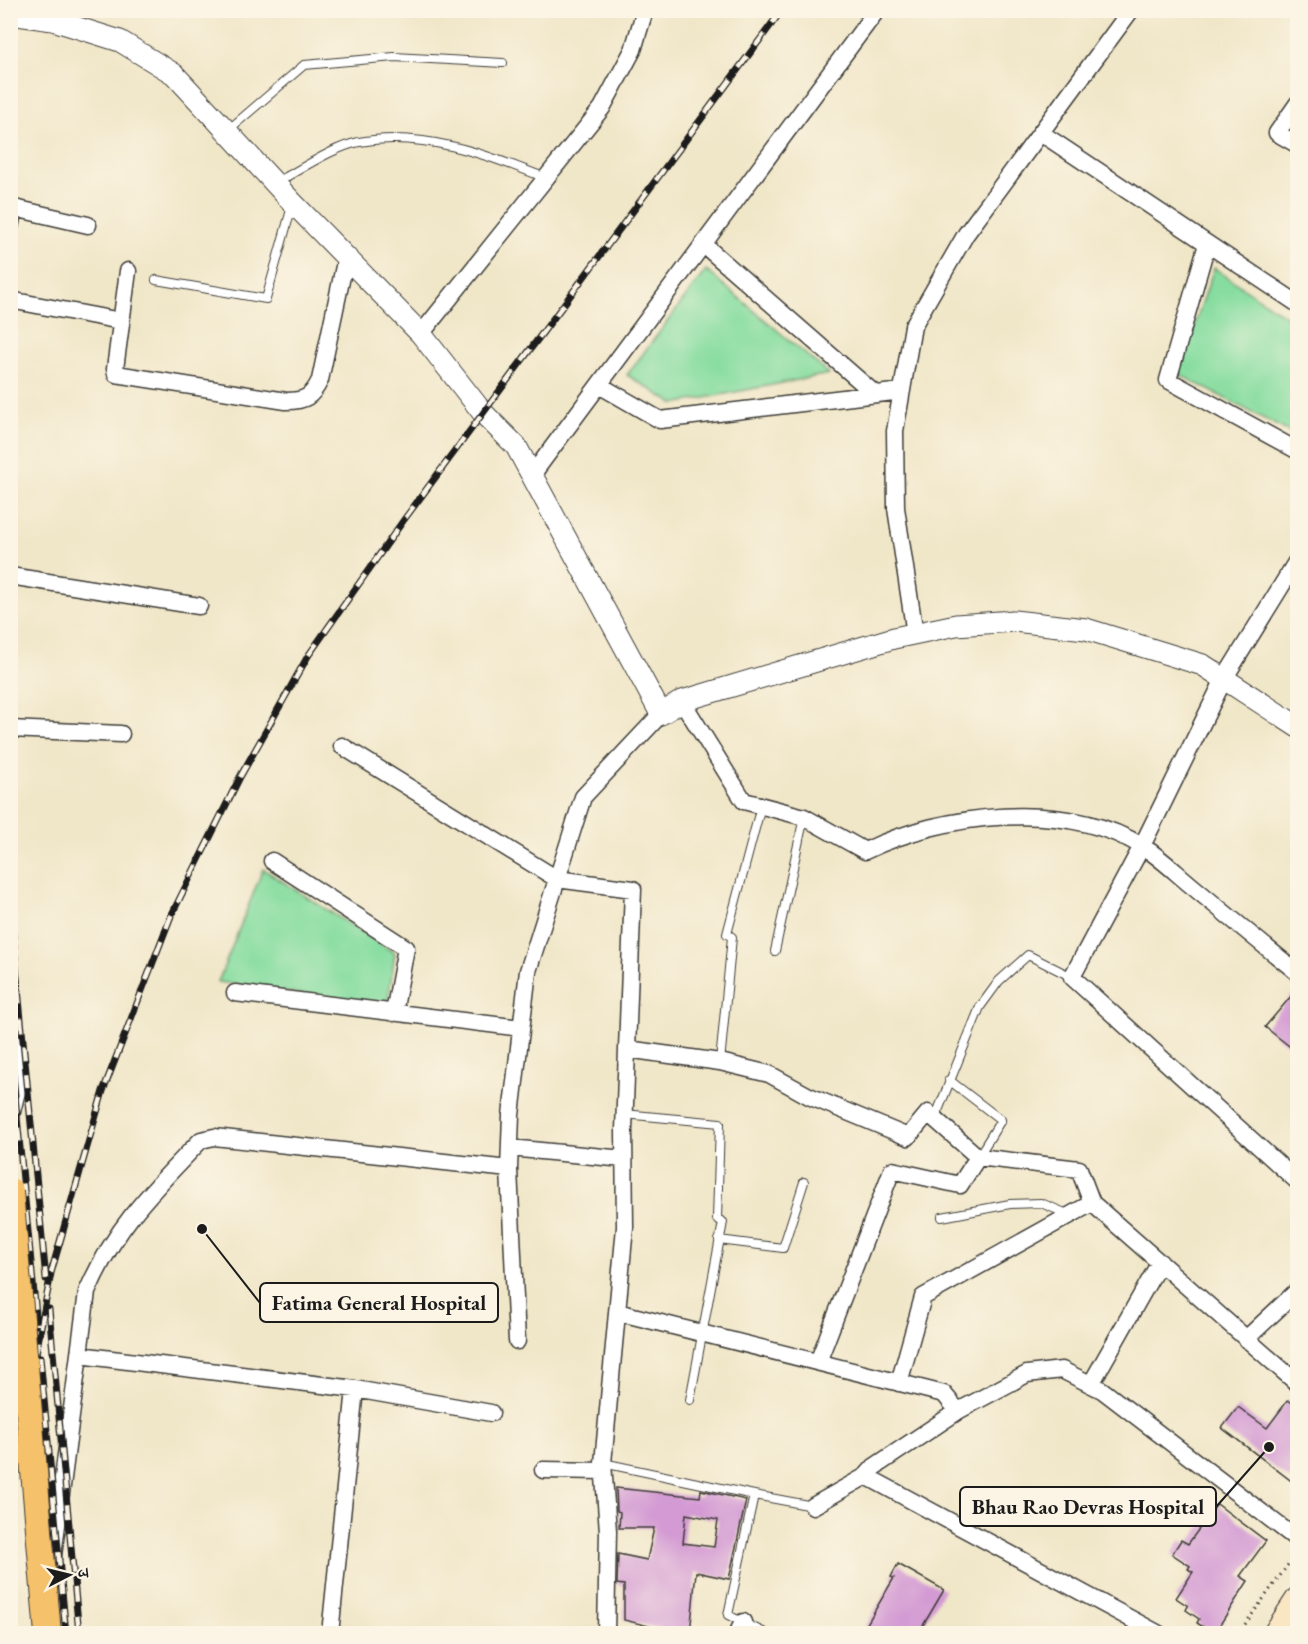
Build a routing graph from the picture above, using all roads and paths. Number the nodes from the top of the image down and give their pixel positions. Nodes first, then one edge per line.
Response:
1 (645, 10) edge
2 (877, 10) edge
3 (1131, 10) edge
4 (10, 14) edge
5 (503, 63) dead end
6 (1298, 103) edge
7 (227, 132) junction
8 (1041, 133) junction
9 (1298, 145) edge
10 (546, 178) junction
11 (275, 183) junction
12 (293, 203) junction
13 (12, 208) edge
14 (88, 225) dead end
15 (10, 227) edge
16 (704, 244) junction
17 (1207, 244) junction
18 (346, 257) junction
19 (128, 271) dead end
20 (156, 280) dead end
21 (10, 300) edge
22 (1298, 304) edge
23 (121, 321) junction
24 (422, 333) junction
25 (599, 385) junction
26 (902, 391) junction
27 (875, 394) junction
28 (1298, 451) edge
29 (532, 476) junction
30 (1298, 559) edge
31 (10, 576) edge
32 (200, 606) dead end
33 (915, 634) junction
34 (1224, 679) junction
35 (682, 701) junction
36 (661, 714) junction
37 (1298, 727) edge
38 (10, 729) edge
39 (121, 734) dead end
40 (342, 746) dead end
41 (761, 806) junction
42 (804, 817) junction
43 (1142, 846) junction
44 (272, 861) dead end
45 (557, 879) junction
46 (775, 951) dead end
47 (1298, 973) edge
48 (1072, 977) junction
49 (235, 993) dead end
50 (394, 1012) junction
51 (10, 1013) edge
52 (521, 1028) junction
53 (627, 1049) junction
54 (720, 1062) junction
55 (949, 1080) junction
56 (624, 1114) junction
57 (935, 1118) junction
58 (10, 1120) edge
59 (510, 1148) junction
60 (978, 1157) junction
61 (624, 1159) junction
62 (509, 1169) junction
63 (804, 1182) dead end
64 (1298, 1182) edge
65 (10, 1191) edge
66 (1092, 1203) junction
67 (1070, 1215) junction
68 (942, 1217) dead end
69 (719, 1240) junction
70 (1160, 1262) junction
71 (1298, 1290) edge
72 (617, 1312) junction
73 (703, 1334) junction
74 (1246, 1339) junction
75 (517, 1341) dead end
76 (80, 1354) junction
77 (818, 1362) junction
78 (899, 1383) junction
79 (1091, 1384) junction
80 (1298, 1384) edge
81 (355, 1389) junction
82 (690, 1400) dead end
83 (958, 1411) junction
84 (491, 1413) dead end
85 (603, 1467) junction
86 (543, 1470) dead end
87 (866, 1476) junction
88 (754, 1495) junction
89 (813, 1506) joint
90 (1298, 1540) edge
91 (1298, 1551) edge
92 (53, 1566) junction
93 (1298, 1599) edge
94 (1298, 1623) edge
95 (740, 1628) edge
96 (35, 1634) edge
97 (48, 1634) edge
98 (59, 1634) edge
99 (330, 1634) edge
100 (606, 1634) edge
101 (766, 1634) edge
102 (1160, 1634) edge
103 (1238, 1634) edge
104 (1275, 1634) edge
105 (1290, 1634) edge

1 - 10 street
2 - 16 street
3 - 8 street
4 - 7 street
5 - 7 lane
6 - 9 street
7 - 11 street
8 - 17 street
8 - 26 street
10 - 11 lane
10 - 24 street
11 - 12 street
12 - 18 street
12 - 20 lane
13 - 14 street
13 - 15 street
16 - 25 street
16 - 27 street
17 - 22 street
17 - 28 street
18 - 23 street
18 - 24 street
19 - 23 street
21 - 23 street
24 - 29 street
25 - 27 street
25 - 29 street
26 - 27 street
26 - 33 street
29 - 36 street
30 - 34 street
31 - 32 street
33 - 34 street
33 - 35 street
34 - 37 street
34 - 43 street
35 - 36 street
35 - 41 street
36 - 45 street
38 - 39 street
40 - 45 street
41 - 42 street
41 - 54 lane
42 - 43 street
42 - 46 lane
43 - 47 street
43 - 48 street
44 - 50 street
45 - 52 street
45 - 53 street
48 - 55 lane
48 - 64 street
49 - 50 street
50 - 52 street
51 - 58 street
52 - 59 street
53 - 54 street
53 - 56 street
54 - 57 street
55 - 57 lane
55 - 60 lane
56 - 61 street
56 - 69 lane
57 - 60 street
59 - 61 street
59 - 62 street
60 - 66 street
60 - 77 street
61 - 72 street
62 - 75 street
62 - 76 street
63 - 69 lane
65 - 97 main road, bridge
66 - 67 street
66 - 70 street
67 - 68 lane
67 - 78 street
69 - 73 lane
70 - 74 street
70 - 79 street
71 - 74 street
72 - 73 street
72 - 85 street
73 - 77 street
73 - 82 lane
74 - 80 street
76 - 81 street
76 - 92 street
77 - 78 street
78 - 83 street
79 - 83 street
79 - 90 street
81 - 84 street
81 - 99 street
83 - 87 street
85 - 86 street
85 - 88 lane
85 - 100 street
87 - 89 street
87 - 102 street
88 - 89 lane
88 - 95 lane
91 - 103 path
92 - 96 street
92 - 98 street
93 - 104 main road
94 - 105 main road
95 - 101 lane

